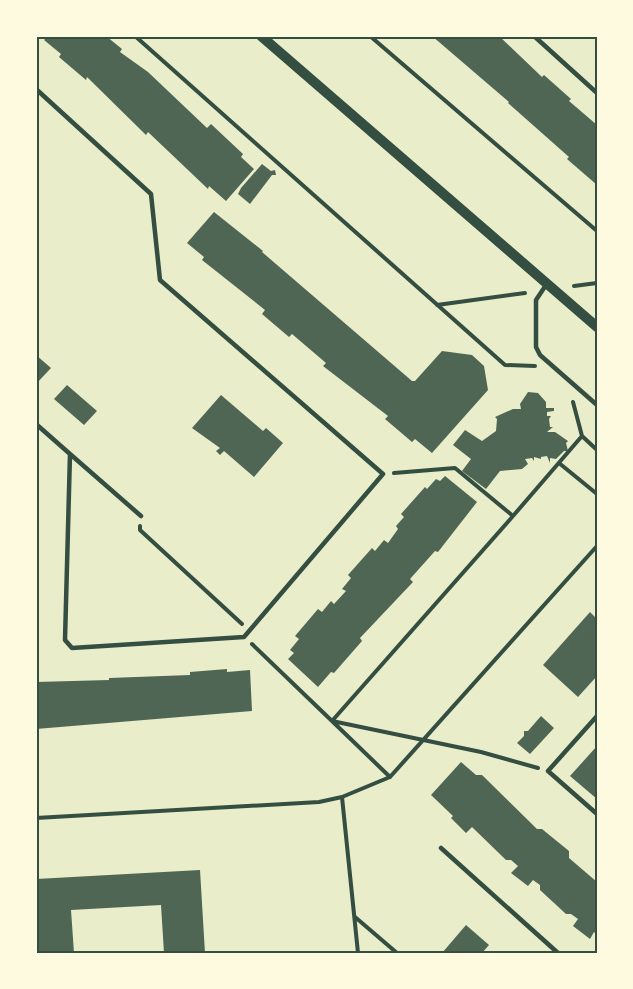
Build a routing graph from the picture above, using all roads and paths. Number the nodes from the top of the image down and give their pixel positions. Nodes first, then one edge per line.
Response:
1 (135, 36) edge
2 (261, 36) edge
3 (370, 36) edge
4 (534, 36) edge
5 (36, 89) edge
6 (597, 93) edge
7 (597, 231) edge
8 (597, 283) edge
9 (548, 288) junction
10 (437, 306) junction
11 (597, 327) edge
12 (543, 374) dead end
13 (566, 395) dead end
14 (597, 405) edge
15 (36, 424) edge
16 (582, 436) junction
17 (597, 450) edge
18 (70, 454) junction
19 (559, 463) junction
20 (384, 474) junction
21 (597, 494) edge
22 (141, 516) joint
23 (513, 516) junction
24 (597, 546) edge
25 (250, 632) junction
26 (244, 637) junction
27 (597, 716) edge
28 (332, 721) junction
29 (423, 740) junction
30 (548, 771) junction
31 (390, 777) junction
32 (342, 797) junction
33 (597, 814) edge
34 (36, 818) edge
35 (441, 848) dead end
36 (355, 917) junction
37 (358, 953) edge
38 (397, 953) edge
39 (558, 953) edge

1 - 10 path
2 - 9 street
3 - 7 path
4 - 6 lane
5 - 20 lane
8 - 9 path
9 - 10 path
9 - 11 street
9 - 14 lane
10 - 12 path
13 - 16 path
15 - 18 lane
16 - 17 path
16 - 19 path
18 - 22 lane
18 - 26 lane
19 - 21 path
19 - 23 path
20 - 23 path
20 - 25 lane
22 - 25 path
23 - 28 path
24 - 29 path
25 - 26 lane
26 - 28 path
27 - 30 lane
28 - 29 path
28 - 31 path
29 - 30 path
29 - 31 path
30 - 33 lane
31 - 32 path
32 - 34 path
32 - 36 path
35 - 39 lane
36 - 37 path
36 - 38 path

